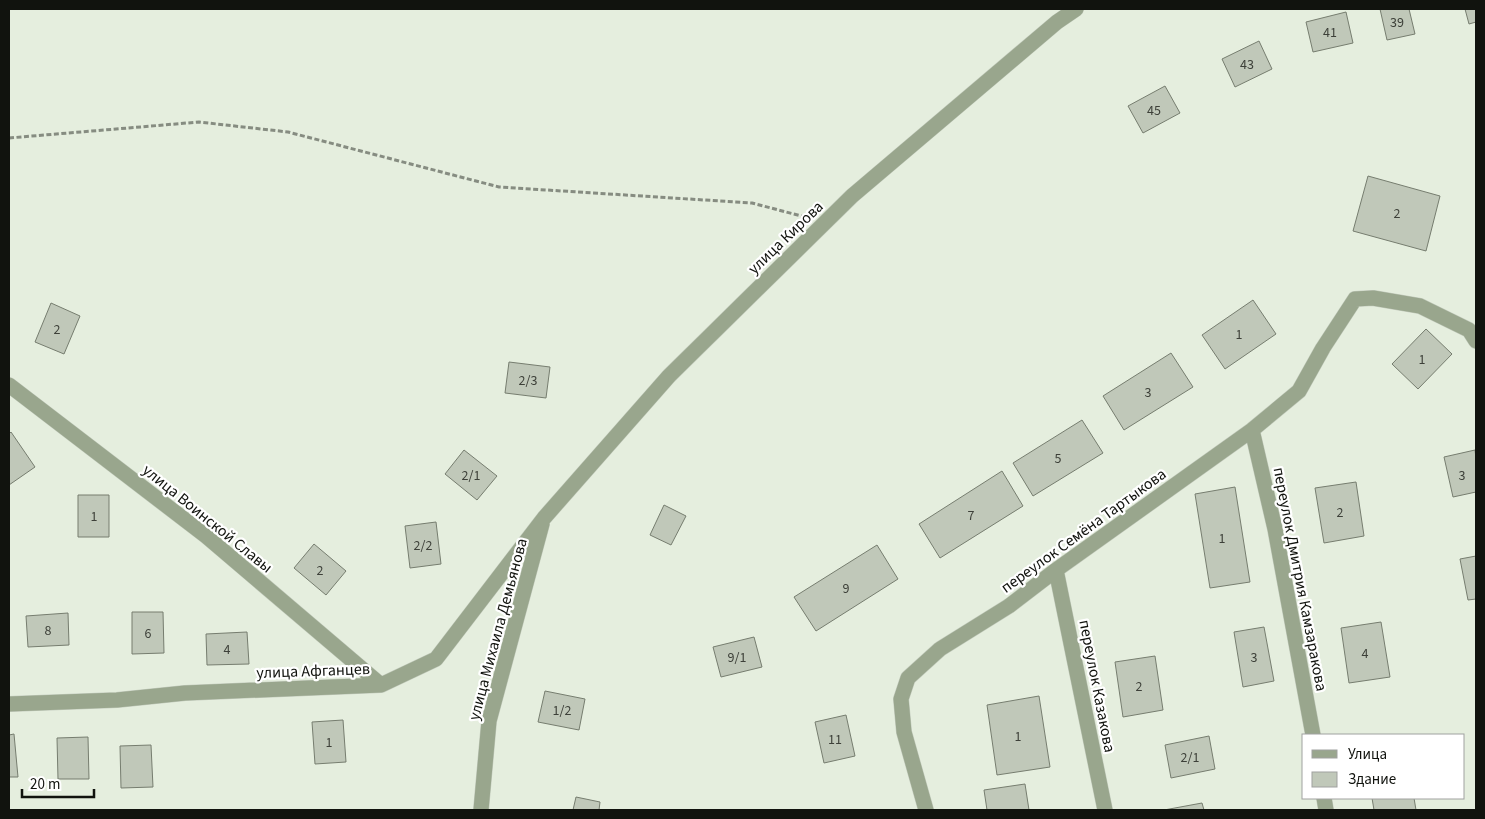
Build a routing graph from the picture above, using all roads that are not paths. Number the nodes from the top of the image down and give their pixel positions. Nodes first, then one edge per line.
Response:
1 (1076, 9) edge
2 (1476, 341) edge
3 (9, 385) edge
4 (1252, 430) junction
5 (544, 518) junction
6 (1056, 570) junction
7 (381, 685) junction
8 (9, 704) edge
9 (1313, 734) edge
10 (481, 810) edge
11 (926, 810) edge
12 (1105, 810) edge

1 - 5 street, улица Кирова
2 - 4 street, переулок Семёна Тартыкова
3 - 7 street, улица Воинской Славы
4 - 6 street, переулок Семёна Тартыкова
4 - 9 street, переулок Дмитрия Камзаракова
5 - 7 street, улица Афганцев
5 - 10 street, улица Михаила Демьянова
6 - 11 street, переулок Семёна Тартыкова
6 - 12 street, переулок Казакова
7 - 8 street, улица Афганцев

